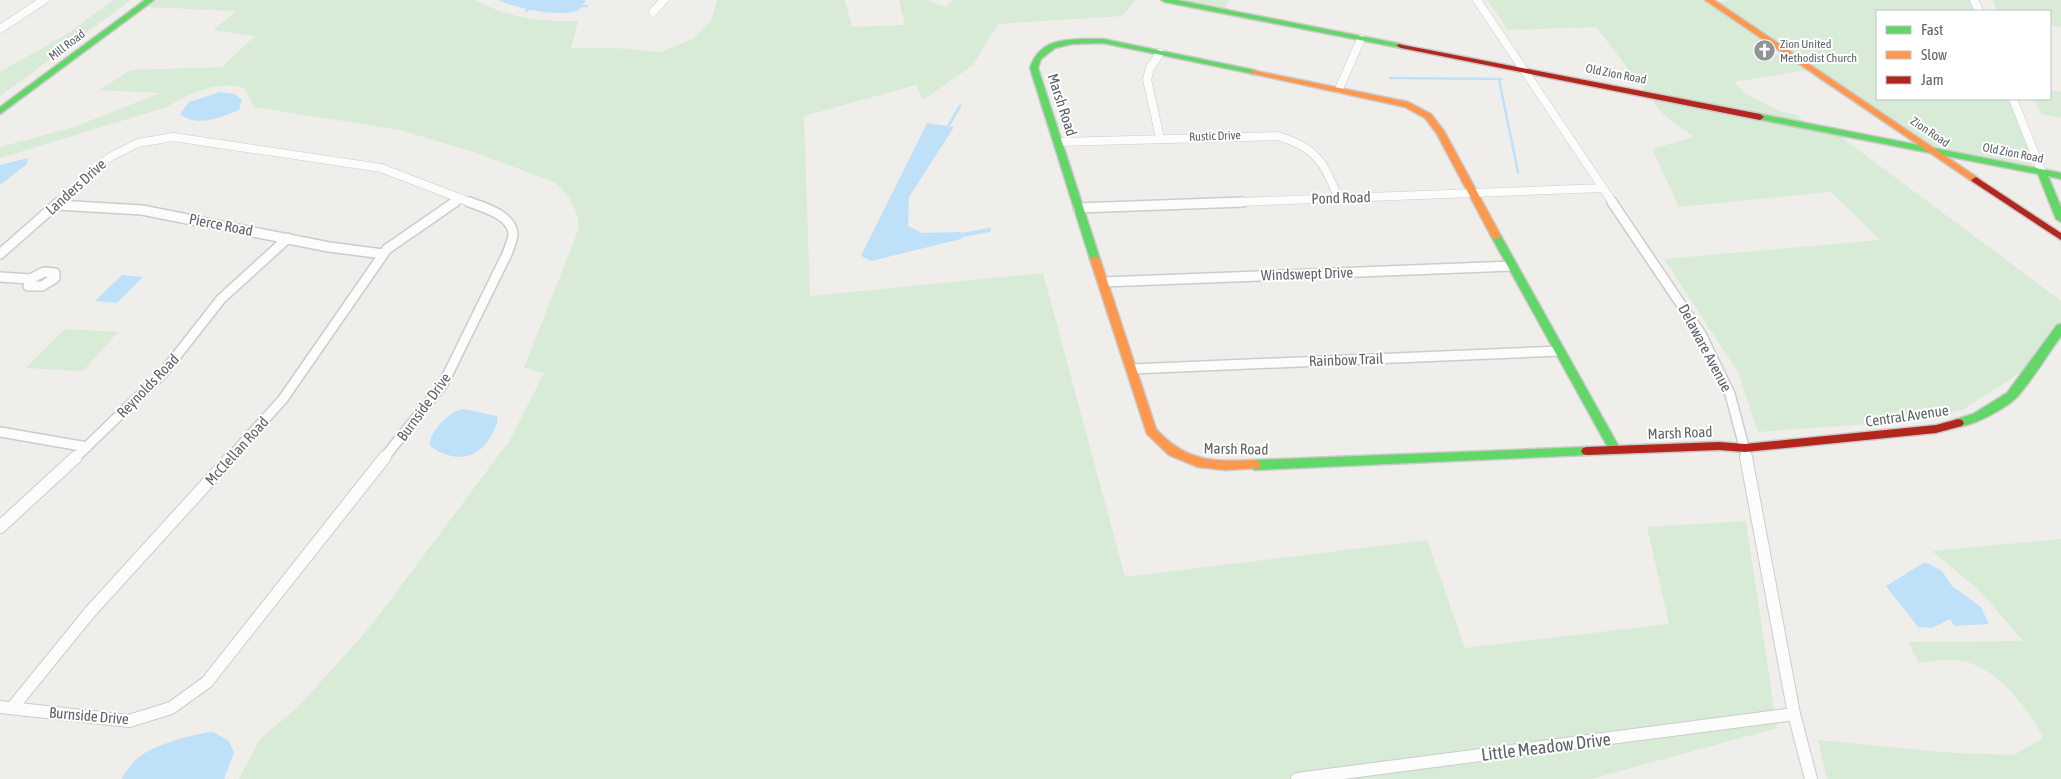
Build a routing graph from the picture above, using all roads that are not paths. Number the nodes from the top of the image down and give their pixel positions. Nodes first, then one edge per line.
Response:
1 (44, 0) edge
2 (150, 0) edge
3 (664, 0) edge
4 (1165, 0) edge
5 (1477, 0) edge
6 (1709, 0) edge
7 (653, 12) dead end
8 (0, 29) edge
9 (1361, 39) junction
10 (1160, 53) junction
11 (1522, 70) junction
12 (1339, 89) junction
13 (2013, 100) edge
14 (0, 112) edge
15 (162, 138) joint
16 (1160, 138) junction
17 (1058, 142) junction
18 (1932, 150) junction
19 (2042, 172) junction
20 (2061, 176) edge
21 (1603, 188) junction
22 (1472, 193) junction
23 (460, 198) junction
24 (1338, 198) junction
25 (57, 205) junction
26 (1078, 208) junction
27 (2061, 219) edge
28 (288, 238) junction
29 (2061, 238) edge
30 (0, 254) edge
31 (383, 254) junction
32 (1512, 266) junction
33 (0, 277) edge
34 (30, 279) dead end
35 (1103, 282) junction
36 (2061, 328) edge
37 (1559, 351) junction
38 (1132, 369) junction
39 (0, 432) edge
40 (87, 447) junction
41 (1745, 448) junction
42 (1615, 450) junction
43 (0, 527) edge
44 (0, 707) edge
45 (12, 708) junction
46 (1794, 714) junction
47 (1297, 779) edge
48 (1811, 779) edge

1 - 8 street
2 - 14 street, Mill Road
3 - 7 street
4 - 9 street, Old Zion Road
5 - 11 street, Delaware Avenue
6 - 18 street, Zion Road
9 - 11 street, Old Zion Road
9 - 12 street
10 - 12 street, Marsh Road
10 - 16 street
10 - 17 street, Marsh Road
11 - 18 street, Old Zion Road
11 - 21 street, Delaware Avenue
12 - 22 street, Marsh Road
13 - 19 street
15 - 23 street, Burnside Drive
15 - 25 street, Landers Drive
16 - 17 street, Rustic Drive
16 - 24 street, Rustic Drive
17 - 26 street, Marsh Road
18 - 19 street, Old Zion Road
18 - 29 street, Zion Road
19 - 20 street, Old Zion Road
19 - 27 street
21 - 22 street, Pond Road
21 - 41 street, Delaware Avenue
22 - 24 street, Pond Road
22 - 32 street, Marsh Road
23 - 31 street, McClellan Road
23 - 45 street, Burnside Drive
24 - 26 street, Pond Road
25 - 28 street, Pierce Road
25 - 30 street, Landers Drive
26 - 35 street, Marsh Road
28 - 31 street, Pierce Road
28 - 40 street, Reynolds Road
31 - 45 street, McClellan Road
32 - 35 street, Windswept Drive
32 - 37 street, Marsh Road
33 - 34 street
35 - 38 street, Marsh Road
36 - 41 street, Central Avenue
37 - 38 street, Rainbow Trail
37 - 42 street, Marsh Road
38 - 42 street, Marsh Road
39 - 40 street
40 - 43 street, Reynolds Road
41 - 42 street, Marsh Road
41 - 46 street, Delaware Avenue
44 - 45 street, Burnside Drive
46 - 47 street, Little Meadow Drive
46 - 48 street, Delaware Avenue

